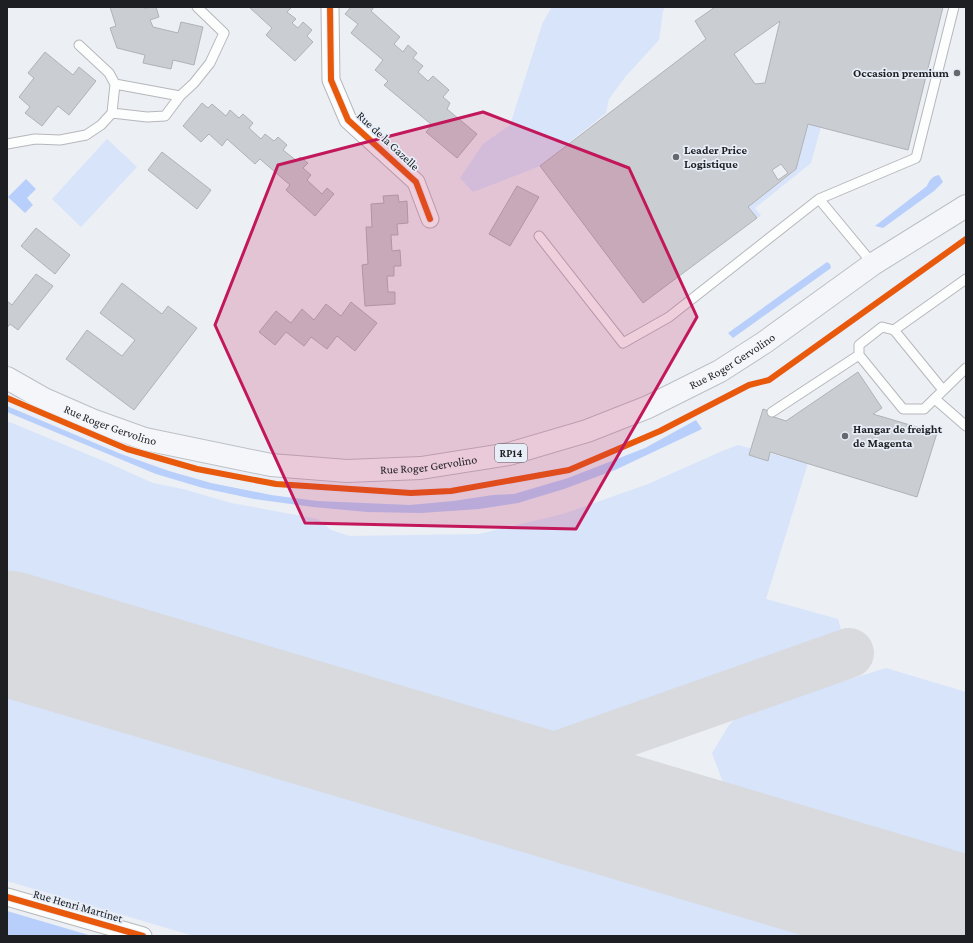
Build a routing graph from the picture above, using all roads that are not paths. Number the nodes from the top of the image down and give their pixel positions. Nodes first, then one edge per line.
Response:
1 (196, 7) edge
2 (330, 7) edge
3 (954, 7) edge
4 (79, 45) dead end
5 (115, 84) junction
6 (180, 96) junction
7 (112, 113) junction
8 (7, 144) edge
9 (818, 199) junction
10 (966, 206) edge
11 (430, 219) dead end
12 (540, 236) dead end
13 (873, 264) junction
14 (966, 279) edge
15 (894, 330) junction
16 (859, 355) junction
17 (966, 368) edge
18 (7, 378) edge
19 (943, 390) junction
20 (935, 399) junction
21 (772, 412) dead end
22 (966, 426) edge
23 (7, 897) edge
24 (143, 936) edge

1 - 6 lane
2 - 11 street, Rue de la Gazelle
3 - 9 lane
4 - 5 lane
5 - 6 lane
5 - 7 lane
6 - 7 lane
7 - 8 lane
9 - 12 lane
9 - 13 lane
10 - 13 main road, Rue Roger Gervolino / RP14
13 - 18 main road, Rue Roger Gervolino / RP14
14 - 15 lane
15 - 16 lane
15 - 19 lane
16 - 20 lane
16 - 21 lane
17 - 19 lane
19 - 20 lane
20 - 22 lane
23 - 24 street, Rue Henri Martinet

